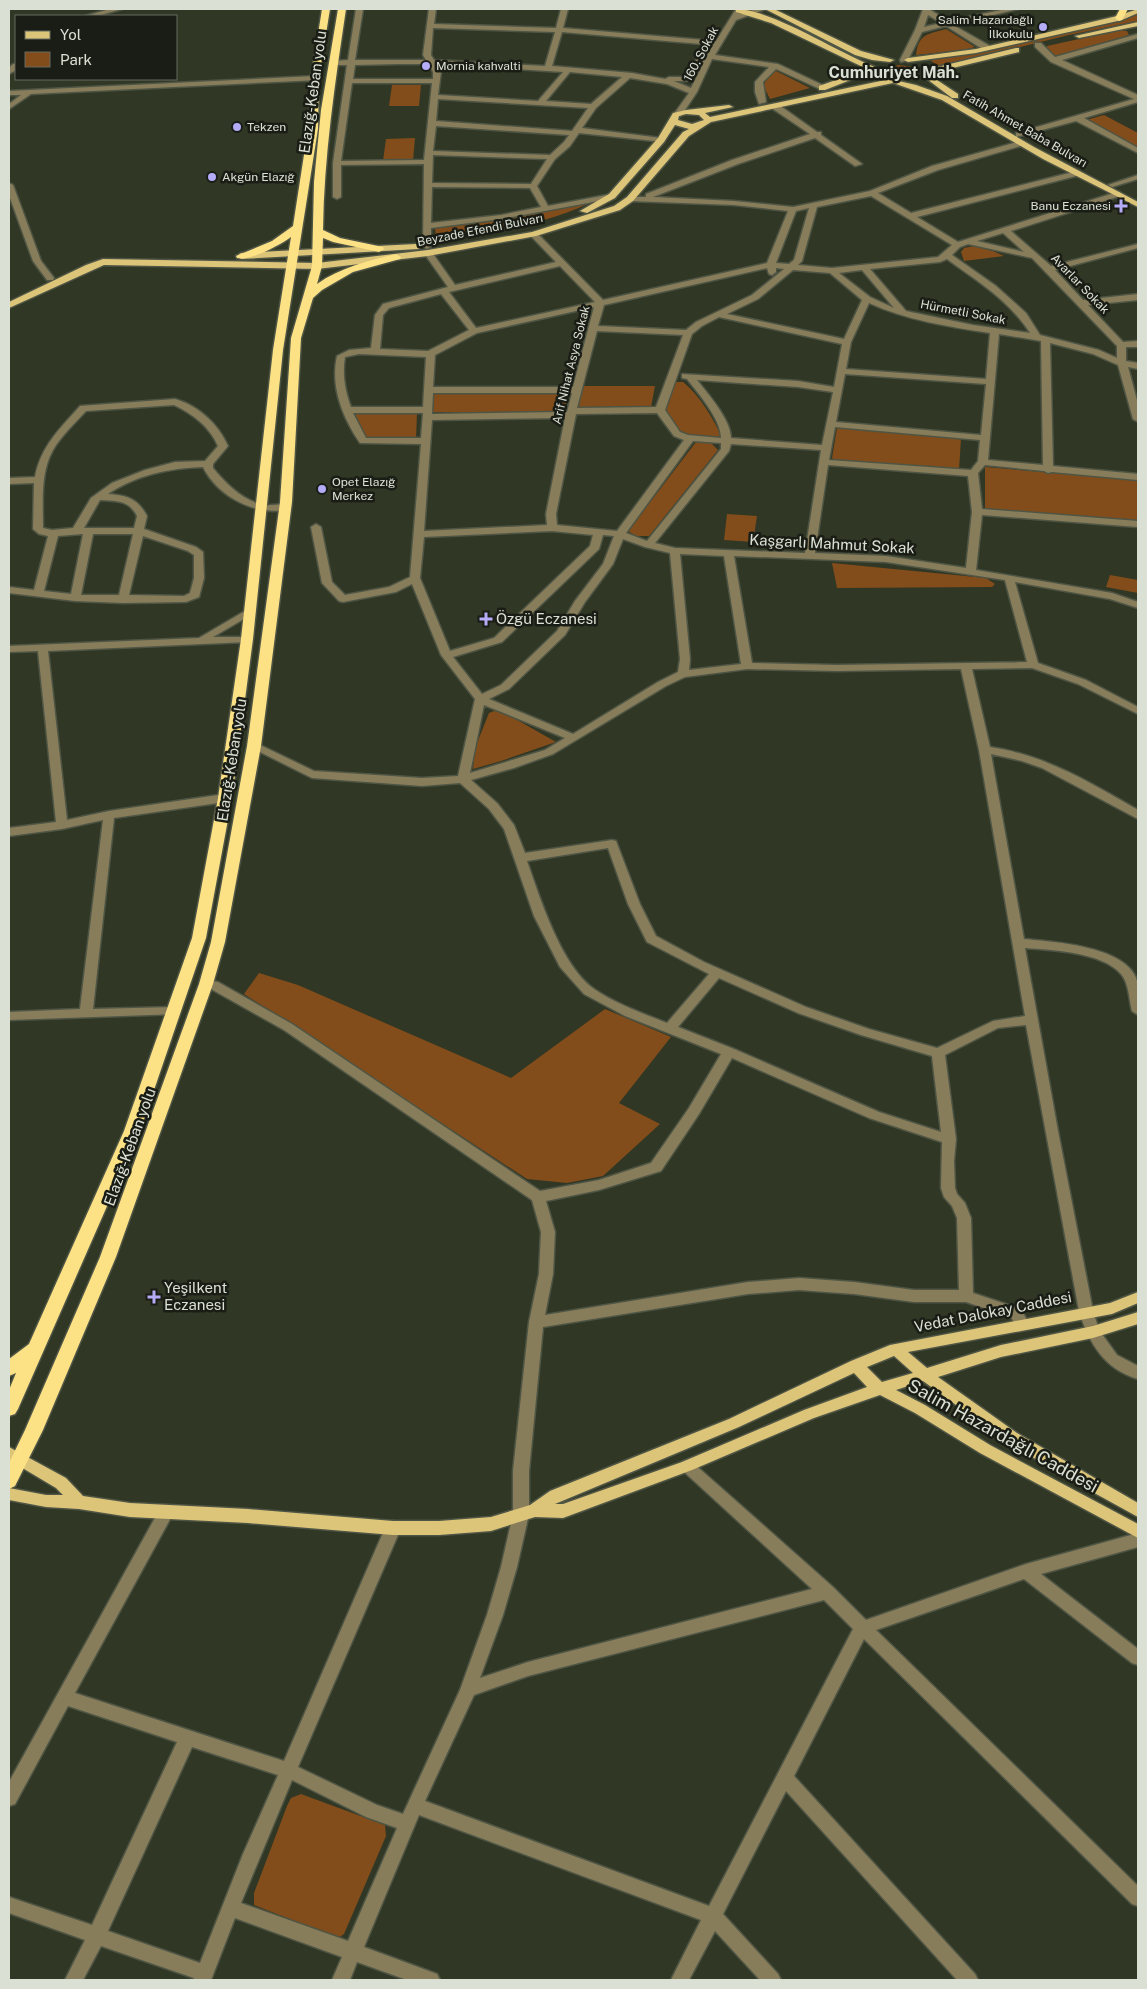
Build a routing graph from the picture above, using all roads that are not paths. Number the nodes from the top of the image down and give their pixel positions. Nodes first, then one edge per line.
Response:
1 (118, 9) edge
2 (326, 9) edge
3 (342, 9) edge
4 (359, 9) edge
5 (432, 9) edge
6 (565, 9) edge
7 (737, 9) edge
8 (762, 9) edge
9 (769, 9) edge
10 (1014, 9) edge
11 (1124, 9) edge
12 (926, 10) edge
13 (1138, 11) edge
14 (986, 12) edge
15 (754, 13) junction
16 (94, 15) edge
17 (1118, 18) junction
18 (732, 19) junction
19 (1138, 24) edge
20 (949, 25) junction
21 (430, 26) junction
22 (1126, 26) junction
23 (558, 30) junction
24 (919, 30) junction
25 (1138, 36) edge
26 (720, 43) junction
27 (1038, 45) junction
28 (988, 48) junction
29 (710, 56) junction
30 (890, 60) junction
31 (906, 60) junction
32 (1054, 60) junction
33 (351, 62) junction
34 (334, 63) junction
35 (432, 63) junction
36 (775, 66) junction
37 (548, 68) junction
38 (872, 69) junction
39 (568, 70) junction
40 (928, 74) junction
41 (627, 76) junction
42 (656, 79) junction
43 (348, 81) junction
44 (436, 81) junction
45 (893, 82) junction
46 (315, 84) junction
47 (825, 88) junction
48 (9, 92) edge
49 (28, 93) junction
50 (691, 96) junction
51 (435, 97) junction
52 (1138, 99) edge
53 (762, 102) junction
54 (540, 103) junction
55 (593, 106) junction
56 (776, 106) junction
57 (9, 107) edge
58 (694, 112) junction
59 (676, 117) junction
60 (1077, 118) junction
61 (708, 120) junction
62 (432, 123) junction
63 (698, 126) junction
64 (576, 131) junction
65 (818, 134) junction
66 (1020, 139) junction
67 (661, 140) junction
68 (1138, 151) edge
69 (429, 152) junction
70 (552, 157) junction
71 (428, 162) junction
72 (337, 163) junction
73 (858, 164) dead end
74 (1077, 174) junction
75 (1138, 177) edge
76 (9, 185) edge
77 (428, 185) junction
78 (1112, 185) junction
79 (533, 186) junction
80 (872, 193) junction
81 (1117, 194) junction
82 (612, 196) junction
83 (337, 197) dead end
84 (655, 197) junction
85 (1138, 198) edge
86 (630, 199) junction
87 (753, 204) junction
88 (814, 204) junction
89 (1138, 205) edge
90 (546, 209) junction
91 (793, 209) junction
92 (911, 216) junction
93 (428, 226) junction
94 (296, 228) junction
95 (1005, 230) junction
96 (318, 232) junction
97 (533, 234) junction
98 (968, 241) junction
99 (957, 245) junction
100 (1138, 246) edge
101 (379, 249) junction
102 (428, 249) junction
103 (292, 253) junction
104 (947, 255) junction
105 (241, 256) junction
106 (396, 257) junction
107 (1035, 257) junction
108 (318, 259) junction
109 (561, 263) junction
110 (290, 265) junction
111 (771, 265) junction
112 (790, 267) junction
113 (864, 267) junction
114 (1049, 269) junction
115 (832, 271) junction
116 (50, 278) junction
117 (773, 282) junction
118 (453, 288) junction
119 (443, 290) junction
120 (1138, 296) edge
121 (308, 297) junction
122 (9, 298) edge
123 (868, 299) junction
124 (600, 302) junction
125 (1080, 303) junction
126 (9, 305) edge
127 (903, 313) junction
128 (720, 315) junction
129 (593, 328) junction
130 (474, 331) junction
131 (995, 332) junction
132 (688, 333) junction
133 (1041, 338) junction
134 (847, 342) junction
135 (1138, 344) edge
136 (1121, 345) junction
137 (375, 352) junction
138 (432, 354) junction
139 (1122, 363) junction
140 (1138, 366) edge
141 (842, 371) junction
142 (672, 376) junction
143 (690, 377) junction
144 (991, 382) junction
145 (429, 390) junction
146 (577, 390) junction
147 (838, 390) junction
148 (1135, 394) edge
149 (346, 410) junction
150 (660, 410) junction
151 (428, 413) junction
152 (572, 413) junction
153 (1138, 419) edge
154 (830, 424) junction
155 (692, 438) junction
156 (986, 438) junction
157 (426, 441) junction
158 (726, 441) junction
159 (826, 448) junction
160 (824, 462) junction
161 (983, 462) junction
162 (208, 464) junction
163 (1048, 470) junction
164 (973, 474) junction
165 (1138, 477) edge
166 (39, 480) junction
167 (9, 481) edge
168 (98, 497) junction
169 (262, 507) junction
170 (286, 507) junction
171 (978, 512) junction
172 (1138, 524) edge
173 (316, 526) dead end
174 (552, 528) junction
175 (139, 530) junction
176 (77, 531) junction
177 (89, 531) junction
178 (599, 532) junction
179 (54, 533) junction
180 (419, 534) junction
181 (620, 534) junction
182 (649, 545) junction
183 (675, 551) junction
184 (729, 554) junction
185 (810, 555) junction
186 (972, 572) junction
187 (414, 578) junction
188 (1009, 578) junction
189 (9, 590) edge
190 (38, 594) junction
191 (75, 598) junction
192 (123, 600) junction
193 (1138, 604) edge
194 (250, 611) junction
195 (247, 639) junction
196 (200, 640) junction
197 (9, 649) edge
198 (43, 649) junction
199 (446, 655) junction
200 (1034, 665) junction
201 (747, 666) junction
202 (966, 667) junction
203 (683, 674) junction
204 (480, 699) junction
205 (1138, 711) edge
206 (574, 738) junction
207 (254, 746) junction
208 (985, 750) junction
209 (463, 779) junction
210 (225, 798) junction
211 (109, 815) junction
212 (1138, 816) edge
213 (62, 825) junction
214 (9, 832) edge
215 (520, 858) junction
216 (1019, 943) junction
217 (716, 972) junction
218 (206, 984) junction
219 (174, 1011) junction
220 (1138, 1011) edge
221 (86, 1014) junction
222 (9, 1016) edge
223 (1032, 1020) junction
224 (669, 1028) junction
225 (729, 1052) junction
226 (938, 1053) junction
227 (949, 1139) junction
228 (538, 1197) junction
229 (966, 1296) junction
230 (1138, 1298) edge
231 (1086, 1311) junction
232 (1138, 1318) edge
233 (536, 1322) junction
234 (1022, 1324) junction
235 (1094, 1332) junction
236 (37, 1346) junction
237 (895, 1349) junction
238 (856, 1365) junction
239 (9, 1370) edge
240 (1138, 1373) edge
241 (924, 1376) junction
242 (880, 1389) junction
243 (9, 1409) edge
244 (14, 1456) edge
245 (687, 1466) junction
246 (9, 1481) edge
247 (9, 1494) edge
248 (79, 1502) junction
249 (1138, 1511) edge
250 (166, 1512) junction
251 (528, 1512) junction
252 (393, 1528) junction
253 (1138, 1531) edge
254 (1138, 1540) edge
255 (1026, 1571) junction
256 (827, 1592) junction
257 (862, 1628) junction
258 (1138, 1658) edge
259 (468, 1690) junction
260 (63, 1697) junction
261 (188, 1737) junction
262 (288, 1770) junction
263 (784, 1778) junction
264 (9, 1798) edge
265 (415, 1805) junction
266 (407, 1824) junction
267 (1138, 1898) edge
268 (9, 1905) edge
269 (231, 1908) junction
270 (714, 1916) junction
271 (97, 1934) junction
272 (354, 1954) junction
273 (203, 1977) edge
274 (74, 1980) edge
275 (341, 1980) edge
276 (431, 1980) edge
277 (680, 1980) edge
278 (772, 1980) edge
279 (968, 1980) edge

1 - 16 street
2 - 46 highway, Elazığ-Keban yolu
3 - 34 highway, Elazığ-Keban yolu
4 - 33 street
5 - 21 street
6 - 23 street
7 - 15 main road
7 - 18 street, 160. Sokak
8 - 15 street, 160. Sokak
9 - 30 main road
10 - 14 street
11 - 17 highway
12 - 20 street
12 - 24 street
13 - 17 main road
14 - 20 street
15 - 18 street, 160. Sokak
15 - 38 main road
17 - 28 main road
18 - 26 street, 160. Sokak
19 - 22 main road
20 - 24 street
20 - 28 street
21 - 23 street
21 - 35 street
22 - 25 street
22 - 27 main road
23 - 26 street
23 - 37 street
24 - 31 street
25 - 32 street
26 - 29 street, 160. Sokak
27 - 32 street
27 - 40 main road
28 - 31 main road
29 - 36 street
29 - 42 street
29 - 50 street, 160. Sokak
30 - 31 main road
30 - 38 main road
31 - 40 main road, Fatih Ahmet Baba Bulvarı
32 - 52 street
33 - 34 street
33 - 35 street
33 - 43 street
34 - 96 highway, Elazığ-Keban yolu
35 - 37 street
35 - 44 street
36 - 47 street
36 - 53 street
37 - 39 street
38 - 45 main road
38 - 47 main road
39 - 41 street
39 - 54 street
40 - 45 main road
40 - 66 main road, Fatih Ahmet Baba Bulvarı
41 - 42 street
41 - 55 street
42 - 50 street
43 - 44 street
43 - 72 street
44 - 51 street
45 - 56 main road
45 - 66 main road, Fatih Ahmet Baba Bulvarı
46 - 49 street
46 - 94 highway, Elazığ-Keban yolu
47 - 53 main road
48 - 49 street
49 - 57 street
50 - 58 street, 160. Sokak
50 - 59 street, 160. Sokak
51 - 54 street
51 - 62 street
52 - 60 street
53 - 58 main road
54 - 55 street
55 - 64 street
56 - 61 main road
56 - 65 street
58 - 59 main road
58 - 61 main road
59 - 63 main road
59 - 67 main road, Beyzade Efendi Bulvarı
60 - 66 street
60 - 68 street
61 - 63 main road, Beyzade Efendi Bulvarı
62 - 64 street
62 - 69 street
63 - 86 main road, Beyzade Efendi Bulvarı
64 - 67 street
64 - 70 street
65 - 73 street
65 - 84 street
66 - 74 main road, Fatih Ahmet Baba Bulvarı
66 - 78 main road, Fatih Ahmet Baba Bulvarı
66 - 80 street
67 - 82 main road, Beyzade Efendi Bulvarı
69 - 70 street
69 - 71 street
70 - 79 street
71 - 72 street
71 - 77 street
72 - 83 street
74 - 81 main road, Fatih Ahmet Baba Bulvarı
74 - 92 street
75 - 78 street
76 - 116 street
77 - 79 street
77 - 93 street
78 - 85 main road, Fatih Ahmet Baba Bulvarı
79 - 90 street
80 - 88 street
80 - 92 street
81 - 89 main road, Fatih Ahmet Baba Bulvarı
81 - 95 street
82 - 90 street
82 - 102 main road, Beyzade Efendi Bulvarı
84 - 86 street
84 - 87 street
86 - 97 main road, Beyzade Efendi Bulvarı
87 - 88 street
87 - 91 street
88 - 91 street
88 - 112 street
90 - 93 street
91 - 111 street
92 - 99 street
93 - 102 street
94 - 103 highway, Elazığ-Keban yolu
94 - 105 highway
95 - 98 street
95 - 107 street, Avarlar Sokak
96 - 101 highway
96 - 108 highway, Elazığ-Keban yolu
97 - 102 main road, Beyzade Efendi Bulvarı
97 - 109 street, Arif Nihat Asya Sokak
98 - 99 street
98 - 107 street
99 - 104 street
100 - 114 street
101 - 102 main road, Beyzade Efendi Bulvarı
101 - 108 main road, Beyzade Efendi Bulvarı
102 - 106 main road, Beyzade Efendi Bulvarı
102 - 118 street
103 - 105 main road, Beyzade Efendi Bulvarı
103 - 108 main road, Beyzade Efendi Bulvarı
103 - 110 highway, Elazığ-Keban yolu
104 - 113 street
104 - 133 street
105 - 116 main road, Beyzade Efendi Bulvarı
106 - 108 main road, Beyzade Efendi Bulvarı
106 - 121 highway
107 - 114 street, Avarlar Sokak
108 - 110 main road, Beyzade Efendi Bulvarı
108 - 121 highway, Elazığ-Keban yolu
109 - 118 street
109 - 124 street, Arif Nihat Asya Sokak
110 - 126 main road, Beyzade Efendi Bulvarı
110 - 169 highway, Elazığ-Keban yolu
111 - 112 street
111 - 117 street
111 - 124 street
112 - 115 street
112 - 117 street
113 - 115 street
113 - 127 street
114 - 125 street, Avarlar Sokak
115 - 123 street, Hürmetli Sokak
116 - 122 main road, Beyzade Efendi Bulvarı
117 - 128 street
118 - 119 street
119 - 130 street
119 - 137 street
120 - 125 street
121 - 170 highway, Elazığ-Keban yolu
123 - 127 street, Hürmetli Sokak
123 - 134 street
124 - 129 street, Arif Nihat Asya Sokak
124 - 130 street
125 - 136 street, Avarlar Sokak
127 - 131 street, Hürmetli Sokak
128 - 132 street
128 - 134 street
129 - 132 street
129 - 146 street, Arif Nihat Asya Sokak
130 - 138 street
131 - 133 street, Hürmetli Sokak
131 - 144 street
132 - 142 street
133 - 139 street, Hürmetli Sokak
133 - 163 street
134 - 141 street
135 - 136 street
136 - 139 street
137 - 138 street
137 - 149 street
138 - 145 street
139 - 140 street, Hürmetli Sokak
139 - 148 street
141 - 144 street
141 - 147 street
142 - 143 street
142 - 150 street
143 - 147 street
143 - 158 street
144 - 156 street
145 - 146 street
145 - 151 street
146 - 152 street, Arif Nihat Asya Sokak
147 - 154 street
148 - 153 street
149 - 151 street
149 - 157 street
150 - 152 street
150 - 155 street
151 - 152 street
151 - 157 street
152 - 174 street, Arif Nihat Asya Sokak
154 - 156 street
154 - 159 street
155 - 158 street
155 - 181 street
156 - 161 street
157 - 180 street
158 - 159 street
158 - 182 street
159 - 160 street
160 - 164 street
160 - 185 street
161 - 163 street
161 - 164 street
162 - 166 street
162 - 168 street
162 - 169 street
163 - 165 street
164 - 171 street
166 - 167 street
166 - 179 street
168 - 175 street
168 - 176 street
169 - 170 street
169 - 194 highway, Elazığ-Keban yolu
170 - 207 highway, Elazığ-Keban yolu
171 - 172 street
171 - 186 street
173 - 187 street
174 - 178 street, Kaşgarlı Mahmut Sokak
174 - 180 street, Kaşgarlı Mahmut Sokak
175 - 177 street
175 - 192 street
175 - 192 street
176 - 177 street
176 - 179 street
177 - 191 street
178 - 181 street, Kaşgarlı Mahmut Sokak
178 - 199 street
179 - 190 street
180 - 187 street
181 - 182 street, Kaşgarlı Mahmut Sokak
181 - 204 street
182 - 183 street, Kaşgarlı Mahmut Sokak
183 - 184 street, Kaşgarlı Mahmut Sokak
183 - 203 street
184 - 185 street, Kaşgarlı Mahmut Sokak
184 - 201 street
185 - 186 street, Kaşgarlı Mahmut Sokak
186 - 188 street, Kaşgarlı Mahmut Sokak
187 - 199 street
188 - 193 street, Kaşgarlı Mahmut Sokak
188 - 200 street
189 - 190 street
190 - 191 street
191 - 192 street
194 - 195 highway, Elazığ-Keban yolu
194 - 196 street
195 - 196 street
195 - 210 highway, Elazığ-Keban yolu
196 - 198 street
197 - 198 street
198 - 213 street
199 - 204 street
200 - 202 street
200 - 205 street
201 - 202 street
201 - 203 street
202 - 208 street
203 - 206 street
204 - 206 street
204 - 209 street
206 - 209 street
207 - 209 street
207 - 218 highway, Elazığ-Keban yolu
208 - 212 street
208 - 216 street
209 - 215 street
210 - 211 street
210 - 219 highway, Elazığ-Keban yolu
211 - 213 street
211 - 221 street
213 - 214 street
215 - 217 street
215 - 224 street
216 - 220 street
216 - 223 street
217 - 224 street
217 - 226 street
218 - 228 street
218 - 244 highway, Elazığ-Keban yolu
219 - 221 street
219 - 236 highway, Elazığ-Keban yolu
221 - 222 street
223 - 226 street
223 - 231 street
224 - 225 street
225 - 227 street
225 - 228 street
226 - 227 street
227 - 229 street
228 - 233 street
229 - 233 street
229 - 234 street
230 - 231 main road, Vedat Dalokay Caddesi
231 - 234 main road, Vedat Dalokay Caddesi
231 - 235 street
232 - 235 main road
233 - 251 street
234 - 237 main road, Vedat Dalokay Caddesi
235 - 240 street
235 - 241 main road
236 - 239 highway
236 - 243 highway, Elazığ-Keban yolu
237 - 238 main road, Vedat Dalokay Caddesi
237 - 241 main road, Salim Hazardağlı Caddesi
238 - 242 main road, Salim Hazardağlı Caddesi
238 - 251 main road, Vedat Dalokay Caddesi
241 - 242 main road
241 - 249 main road, Salim Hazardağlı Caddesi
242 - 245 main road
242 - 253 main road, Salim Hazardağlı Caddesi
244 - 246 highway, Elazığ-Keban yolu
244 - 248 main road
245 - 251 main road
245 - 256 street
247 - 248 main road
248 - 250 main road
250 - 252 main road
250 - 260 street
251 - 252 main road
251 - 259 street
252 - 262 street
254 - 255 street
255 - 257 street
255 - 258 street
256 - 257 street
256 - 259 street
257 - 263 street
257 - 267 street
259 - 265 street
260 - 261 street
260 - 264 street
261 - 262 street
261 - 271 street
262 - 266 street
262 - 269 street
263 - 270 street
263 - 279 street
265 - 266 street
265 - 270 street
266 - 272 street
268 - 271 street
269 - 272 street
269 - 273 street
270 - 277 street
270 - 278 street
271 - 273 street
271 - 274 street
272 - 275 street
272 - 276 street

